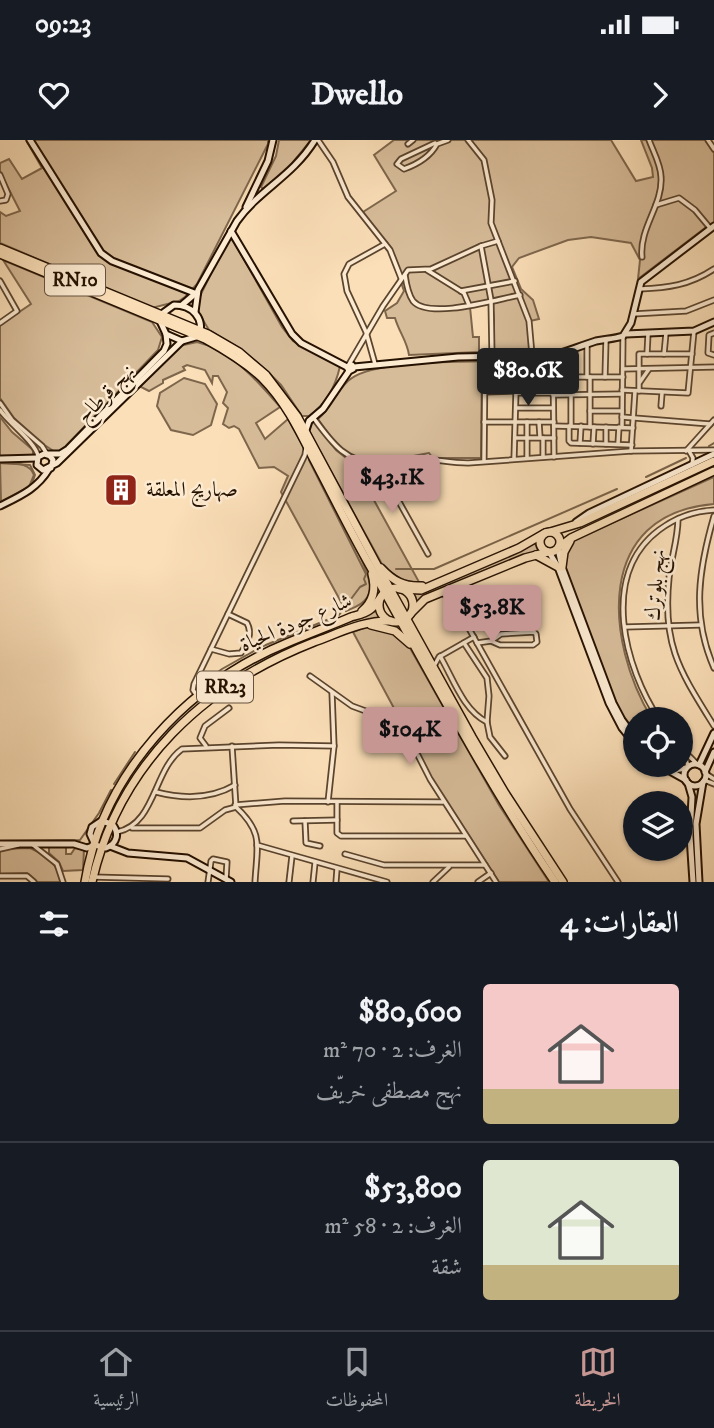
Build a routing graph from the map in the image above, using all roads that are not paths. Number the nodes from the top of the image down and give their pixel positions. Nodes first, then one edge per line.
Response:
1 (30, 140) edge
2 (273, 140) edge
3 (316, 140) edge
4 (413, 140) edge
5 (448, 140) edge
6 (474, 140) edge
7 (708, 140) edge
8 (650, 141) edge
9 (434, 142) edge
10 (469, 142) edge
11 (408, 144) dead end
12 (714, 148) edge
13 (0, 175) edge
14 (0, 201) edge
15 (656, 205) junction
16 (245, 210) junction
17 (712, 227) edge
18 (231, 231) junction
19 (498, 241) junction
20 (386, 244) junction
21 (481, 246) junction
22 (0, 248) edge
23 (0, 254) edge
24 (642, 257) dead end
25 (425, 269) junction
26 (714, 269) edge
27 (403, 276) junction
28 (515, 281) junction
29 (1, 283) edge
30 (490, 286) junction
31 (639, 289) junction
32 (461, 291) junction
33 (197, 293) junction
34 (520, 295) junction
35 (491, 300) junction
36 (714, 300) edge
37 (182, 305) junction
38 (470, 305) junction
39 (167, 309) junction
40 (195, 312) junction
41 (150, 313) junction
42 (633, 314) junction
43 (714, 322) edge
44 (0, 323) edge
45 (162, 324) junction
46 (694, 331) junction
47 (366, 332) junction
48 (201, 333) junction
49 (666, 333) junction
50 (714, 333) edge
51 (648, 334) junction
52 (625, 335) junction
53 (606, 339) junction
54 (186, 341) junction
55 (587, 345) junction
56 (647, 354) junction
57 (664, 354) junction
58 (692, 354) junction
59 (532, 355) junction
60 (714, 355) edge
61 (489, 356) junction
62 (556, 356) junction
63 (516, 357) junction
64 (375, 364) junction
65 (714, 367) edge
66 (350, 368) junction
67 (691, 368) junction
68 (623, 369) junction
69 (638, 369) junction
70 (649, 369) junction
71 (517, 377) junction
72 (553, 377) junction
73 (588, 377) junction
74 (605, 377) junction
75 (623, 377) junction
76 (640, 382) junction
77 (637, 391) junction
78 (485, 392) junction
79 (516, 392) junction
80 (622, 392) junction
81 (662, 393) junction
82 (553, 394) junction
83 (571, 395) junction
84 (590, 395) junction
85 (0, 403) edge
86 (661, 406) dead end
87 (516, 408) junction
88 (553, 408) junction
89 (0, 410) edge
90 (590, 411) junction
91 (622, 414) junction
92 (297, 416) junction
93 (312, 418) junction
94 (634, 418) junction
95 (714, 420) edge
96 (484, 422) junction
97 (515, 422) junction
98 (527, 422) junction
99 (539, 422) junction
100 (554, 424) junction
101 (710, 424) junction
102 (570, 426) junction
103 (581, 426) junction
104 (592, 427) junction
105 (606, 427) junction
106 (620, 427) junction
107 (633, 428) junction
108 (306, 431) junction
109 (515, 438) junction
110 (527, 438) junction
111 (541, 438) junction
112 (554, 438) junction
113 (580, 443) junction
114 (593, 444) junction
115 (606, 444) junction
116 (618, 444) junction
117 (306, 445) junction
118 (632, 445) junction
119 (687, 451) junction
120 (631, 452) junction
121 (714, 452) edge
122 (47, 454) junction
123 (38, 457) junction
124 (543, 457) junction
125 (554, 457) junction
126 (527, 458) junction
127 (0, 459) edge
128 (514, 459) junction
129 (22, 460) junction
130 (484, 460) junction
131 (714, 461) edge
132 (378, 464) junction
133 (692, 465) junction
134 (38, 467) junction
135 (50, 469) junction
136 (714, 471) edge
137 (33, 488) junction
138 (0, 506) edge
139 (714, 510) edge
140 (714, 516) edge
141 (678, 519) junction
142 (567, 528) junction
143 (548, 533) junction
144 (571, 538) junction
145 (558, 548) junction
146 (548, 552) junction
147 (428, 554) dead end
148 (536, 554) junction
149 (373, 564) junction
150 (560, 567) junction
151 (440, 582) junction
152 (456, 587) junction
153 (400, 589) junction
154 (385, 593) junction
155 (440, 593) junction
156 (453, 600) junction
157 (228, 614) junction
158 (357, 615) junction
159 (409, 617) junction
160 (391, 621) junction
161 (360, 625) junction
162 (667, 625) junction
163 (700, 625) junction
164 (624, 628) junction
165 (474, 638) junction
166 (491, 641) junction
167 (464, 643) junction
168 (477, 643) junction
169 (211, 649) junction
170 (425, 653) junction
171 (439, 657) junction
172 (425, 664) junction
173 (434, 668) junction
174 (714, 668) edge
175 (495, 675) junction
176 (310, 676) dead end
177 (487, 678) junction
178 (332, 693) junction
179 (197, 696) junction
180 (653, 707) edge
181 (229, 708) dead end
182 (623, 721) edge
183 (486, 722) junction
184 (714, 726) edge
185 (623, 729) edge
186 (714, 733) edge
187 (232, 746) junction
188 (334, 746) junction
189 (208, 747) junction
190 (714, 752) edge
191 (505, 756) dead end
192 (693, 760) edge
193 (698, 764) junction
194 (693, 765) edge
195 (679, 777) edge
196 (685, 777) edge
197 (705, 777) junction
198 (714, 781) edge
199 (687, 782) junction
200 (235, 785) junction
201 (156, 792) junction
202 (328, 802) junction
203 (337, 802) junction
204 (444, 802) junction
205 (236, 806) junction
206 (114, 810) junction
207 (337, 820) junction
208 (293, 821) dead end
209 (305, 821) junction
210 (108, 826) junction
211 (131, 828) junction
212 (90, 834) junction
213 (466, 836) junction
214 (32, 844) junction
215 (98, 845) junction
216 (257, 845) junction
217 (0, 846) edge
218 (320, 846) dead end
219 (345, 854) dead end
220 (292, 856) junction
221 (94, 857) junction
222 (315, 862) junction
223 (485, 865) junction
224 (450, 866) junction
225 (337, 869) junction
226 (209, 872) junction
227 (491, 873) junction
228 (0, 876) edge
229 (364, 876) junction
230 (92, 879) edge
231 (168, 879) dead end
232 (63, 880) edge
233 (229, 881) edge
234 (34, 882) edge
235 (69, 882) edge
236 (86, 882) edge
237 (208, 882) edge
238 (255, 882) edge
239 (289, 882) edge
240 (313, 882) edge
241 (336, 882) edge
242 (364, 882) edge
243 (387, 882) edge
244 (433, 882) edge
245 (478, 882) edge
246 (496, 882) edge
247 (555, 882) edge
248 (563, 882) edge
249 (618, 882) edge
250 (693, 882) edge
251 (699, 882) edge

1 - 33 street
2 - 16 street
3 - 16 street
3 - 20 street
4 - 11 street
5 - 9 street
6 - 10 street
7 - 12 street
8 - 15 street
9 - 9 street
10 - 19 street
13 - 14 street
15 - 17 street
15 - 24 street
16 - 18 street
17 - 31 street
18 - 33 street
18 - 66 street
19 - 21 street
19 - 28 street
20 - 27 street
20 - 47 street
21 - 25 street
21 - 30 street
22 - 41 highway, RN10
23 - 41 highway, RN10
25 - 27 street
25 - 32 street
26 - 31 street
27 - 38 street
27 - 47 street
28 - 30 street
28 - 34 street
29 - 44 street
30 - 32 street
30 - 35 street
31 - 42 street
32 - 38 street
33 - 37 street
33 - 40 street
34 - 35 street
34 - 59 street
35 - 38 street
35 - 61 street
36 - 42 street
37 - 39 street
37 - 40 street
39 - 41 highway
39 - 45 street, نهج قرطاج
40 - 48 street
41 - 45 highway
41 - 45 highway, RN10
42 - 52 street
43 - 46 street
45 - 48 highway, RN10
45 - 54 street
45 - 122 street, نهج قرطاج
46 - 49 street
46 - 58 street
47 - 64 street
47 - 66 street
48 - 54 highway
48 - 92 highway, RN10
48 - 117 highway, RN10
49 - 51 street
49 - 57 street
50 - 60 street
51 - 52 street
51 - 56 street
52 - 53 street
52 - 68 street
53 - 55 street
53 - 74 street
54 - 135 street, نهج قرطاج
55 - 62 street
55 - 73 street
56 - 57 street
56 - 69 street
57 - 58 street
58 - 67 street
59 - 62 street
59 - 63 street
61 - 63 street
61 - 64 street
61 - 78 street
62 - 63 street
62 - 72 street
63 - 71 street
64 - 66 street
65 - 67 street
66 - 93 street
67 - 70 street
67 - 81 street
68 - 69 street
68 - 75 street
69 - 70 street
69 - 76 street
70 - 76 street
71 - 72 street
71 - 79 street
72 - 73 street
72 - 82 street
73 - 74 street
73 - 84 street
74 - 75 street
75 - 80 street
76 - 77 street
77 - 80 street
77 - 81 street
77 - 94 street
78 - 79 street
78 - 96 street
79 - 82 street
79 - 87 street
80 - 84 street
80 - 91 street
81 - 86 street
82 - 83 street
82 - 88 street
83 - 84 street
83 - 102 street
84 - 90 street
85 - 122 street
87 - 88 street
87 - 97 street
88 - 100 street
89 - 123 street
90 - 91 street
90 - 104 street
91 - 94 street
91 - 106 street
92 - 93 street
92 - 108 highway, RN10
93 - 108 street
93 - 132 street
94 - 101 street
94 - 107 street
95 - 101 street
96 - 97 street
96 - 130 street
97 - 98 street
97 - 109 street
98 - 99 street
98 - 110 street
99 - 100 street
99 - 111 street
100 - 102 street
100 - 112 street
101 - 119 street
102 - 103 street
102 - 113 street
103 - 104 street
103 - 113 street
104 - 105 street
104 - 114 street
105 - 106 street
105 - 115 street
106 - 107 street
106 - 116 street
107 - 118 street
108 - 149 highway, RN10
109 - 110 street
109 - 128 street
110 - 111 street
110 - 126 street
111 - 112 street
111 - 124 street
112 - 125 street
113 - 114 street
114 - 115 street
115 - 116 street
116 - 118 street
117 - 149 highway, RN10
117 - 157 street
118 - 120 street
119 - 120 street
119 - 121 street
119 - 133 street
120 - 125 street
121 - 133 street
122 - 123 street
122 - 135 street
123 - 129 street
123 - 134 street
124 - 125 street
124 - 126 street
126 - 128 street
127 - 129 street
128 - 130 street
129 - 134 street
130 - 132 street
131 - 142 highway
132 - 147 street
133 - 142 street
134 - 135 street
134 - 137 street
135 - 137 street, نهج قرطاج
136 - 144 highway
137 - 138 street
139 - 141 street
140 - 163 street
141 - 162 street, نهج بلوترك
141 - 164 street
142 - 143 highway
143 - 145 highway
143 - 146 highway
143 - 151 highway
144 - 145 highway
144 - 150 highway
145 - 146 highway
145 - 150 street
146 - 148 highway
146 - 150 street
148 - 150 highway
148 - 152 highway
149 - 151 highway
149 - 154 highway, RN10
149 - 158 highway
150 - 182 street
150 - 185 street
151 - 153 highway
152 - 155 highway
152 - 156 street
153 - 154 highway
153 - 159 highway, RN10
154 - 158 highway, شارع جودة الحياة / RR23
154 - 159 highway, RN10
154 - 160 highway, RN10
155 - 156 street
155 - 159 highway
156 - 165 street
157 - 169 street
157 - 169 street
158 - 179 highway, شارع جودة الحياة / RR23
159 - 160 highway, شارع جودة الحياة
159 - 170 highway, RN10
159 - 172 highway, RN10
160 - 161 highway, شارع جودة الحياة / RR23
161 - 172 highway
161 - 206 highway, شارع جودة الحياة / RR23
162 - 163 street
162 - 164 street
162 - 184 street, نهج بلوترك
163 - 174 street
164 - 180 street
165 - 167 street
165 - 168 street
166 - 166 street
166 - 168 street
167 - 171 street
167 - 177 street
168 - 175 street
169 - 179 street
170 - 171 street
170 - 173 highway, RN10
171 - 173 street
171 - 183 street
172 - 247 highway, RN10
173 - 248 highway, RN10
175 - 177 street
175 - 249 street
176 - 178 street
177 - 183 street
178 - 188 street
178 - 204 street
179 - 206 highway, شارع جودة الحياة / RR23
181 - 189 street
183 - 191 street
186 - 193 street
187 - 188 street
187 - 189 street
187 - 200 street
188 - 202 street
189 - 201 street
190 - 197 street
192 - 193 street
193 - 194 street
193 - 197 street
195 - 199 street
196 - 199 street
197 - 198 street
197 - 199 street
197 - 251 street
199 - 250 street
200 - 201 street
200 - 205 street
201 - 211 street
202 - 203 street
202 - 205 street
203 - 204 street
203 - 207 street
204 - 213 street
205 - 211 street
205 - 216 street
206 - 210 highway
206 - 210 highway
207 - 209 street
207 - 213 street
208 - 209 street
209 - 218 street
210 - 211 street
210 - 212 street
210 - 215 highway
210 - 215 street
212 - 215 street
212 - 215 street
213 - 223 street
214 - 215 street
214 - 217 street
214 - 232 street
215 - 221 highway
215 - 221 highway
215 - 226 street
216 - 220 street
216 - 238 street
219 - 224 street
220 - 222 street
220 - 239 street
221 - 230 highway
221 - 236 highway
222 - 225 street
222 - 240 street
223 - 224 street
223 - 227 street
224 - 244 street
225 - 229 street
225 - 241 street
226 - 233 street
226 - 233 street
226 - 237 street
227 - 245 street
227 - 246 street
228 - 234 street
229 - 242 street
229 - 243 street
230 - 231 street
232 - 235 street

